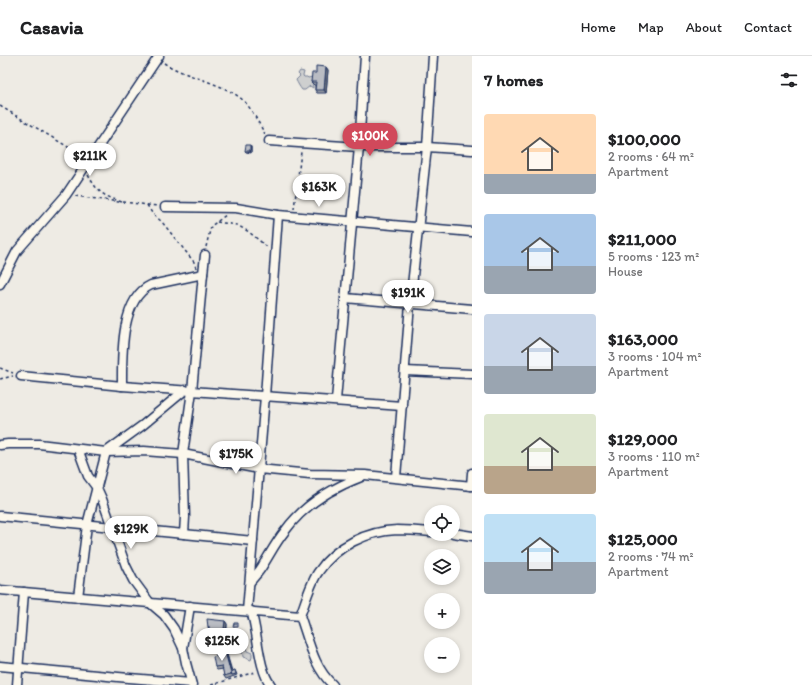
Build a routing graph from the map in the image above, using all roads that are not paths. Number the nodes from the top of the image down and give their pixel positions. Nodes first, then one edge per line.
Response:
1 (365, 56) edge
2 (433, 56) edge
3 (159, 57) edge
4 (269, 141) road end
5 (359, 147) junction
6 (426, 147) junction
7 (472, 150) edge
8 (165, 207) road end
9 (278, 215) junction
10 (353, 220) junction
11 (419, 226) junction
12 (472, 232) edge
13 (205, 255) road end
14 (200, 274) junction
15 (0, 284) edge
16 (345, 298) junction
17 (410, 304) junction
18 (472, 309) edge
19 (405, 371) junction
20 (472, 374) edge
21 (21, 376) road end
22 (122, 386) junction
23 (188, 391) junction
24 (265, 396) junction
25 (336, 400) junction
26 (402, 406) junction
27 (0, 445) edge
28 (78, 449) junction
29 (106, 452) junction
30 (183, 454) junction
31 (259, 469) junction
32 (472, 473) edge
33 (365, 475) junction
34 (396, 477) junction
35 (471, 486) edge
36 (97, 488) junction
37 (0, 516) edge
38 (87, 525) junction
39 (113, 527) junction
40 (424, 532) edge
41 (184, 534) junction
42 (460, 534) edge
43 (472, 536) edge
44 (253, 542) junction
45 (250, 583) junction
46 (0, 590) edge
47 (24, 592) junction
48 (78, 597) junction
49 (150, 603) junction
50 (190, 606) junction
51 (249, 611) junction
52 (300, 616) junction
53 (183, 648) junction
54 (0, 666) edge
55 (19, 667) junction
56 (192, 684) edge
57 (17, 685) edge
58 (270, 685) edge
59 (333, 685) edge

1 - 5 street
2 - 6 street
3 - 15 street
4 - 5 street
5 - 6 street
5 - 10 street
6 - 7 street
6 - 11 street
8 - 9 street
9 - 10 street
9 - 24 street
10 - 11 street
10 - 16 street
11 - 12 street
11 - 17 street
13 - 14 street
14 - 22 street
14 - 23 street
16 - 17 street
16 - 25 street
17 - 18 street
17 - 19 street
19 - 20 street
19 - 26 street
21 - 22 street
22 - 23 street
23 - 24 street
23 - 29 street
23 - 30 street
24 - 25 street
24 - 31 street
25 - 26 street
26 - 34 street
27 - 28 street
28 - 29 street
28 - 36 street
29 - 30 street
29 - 36 street
30 - 31 street
30 - 41 street
31 - 33 street
31 - 44 street
32 - 35 street
33 - 34 street
33 - 45 street
34 - 35 street
36 - 38 street
36 - 39 street
37 - 38 street
38 - 39 street
38 - 48 street
39 - 41 street
39 - 49 street
40 - 52 street
41 - 44 street
42 - 43 street
44 - 45 street
45 - 51 street
46 - 47 street
47 - 48 street
47 - 55 street
48 - 49 street
49 - 50 street
49 - 53 street
50 - 51 street
50 - 53 street
51 - 52 street
51 - 58 street
52 - 59 street
53 - 56 street
54 - 55 street
55 - 56 street
55 - 57 street

